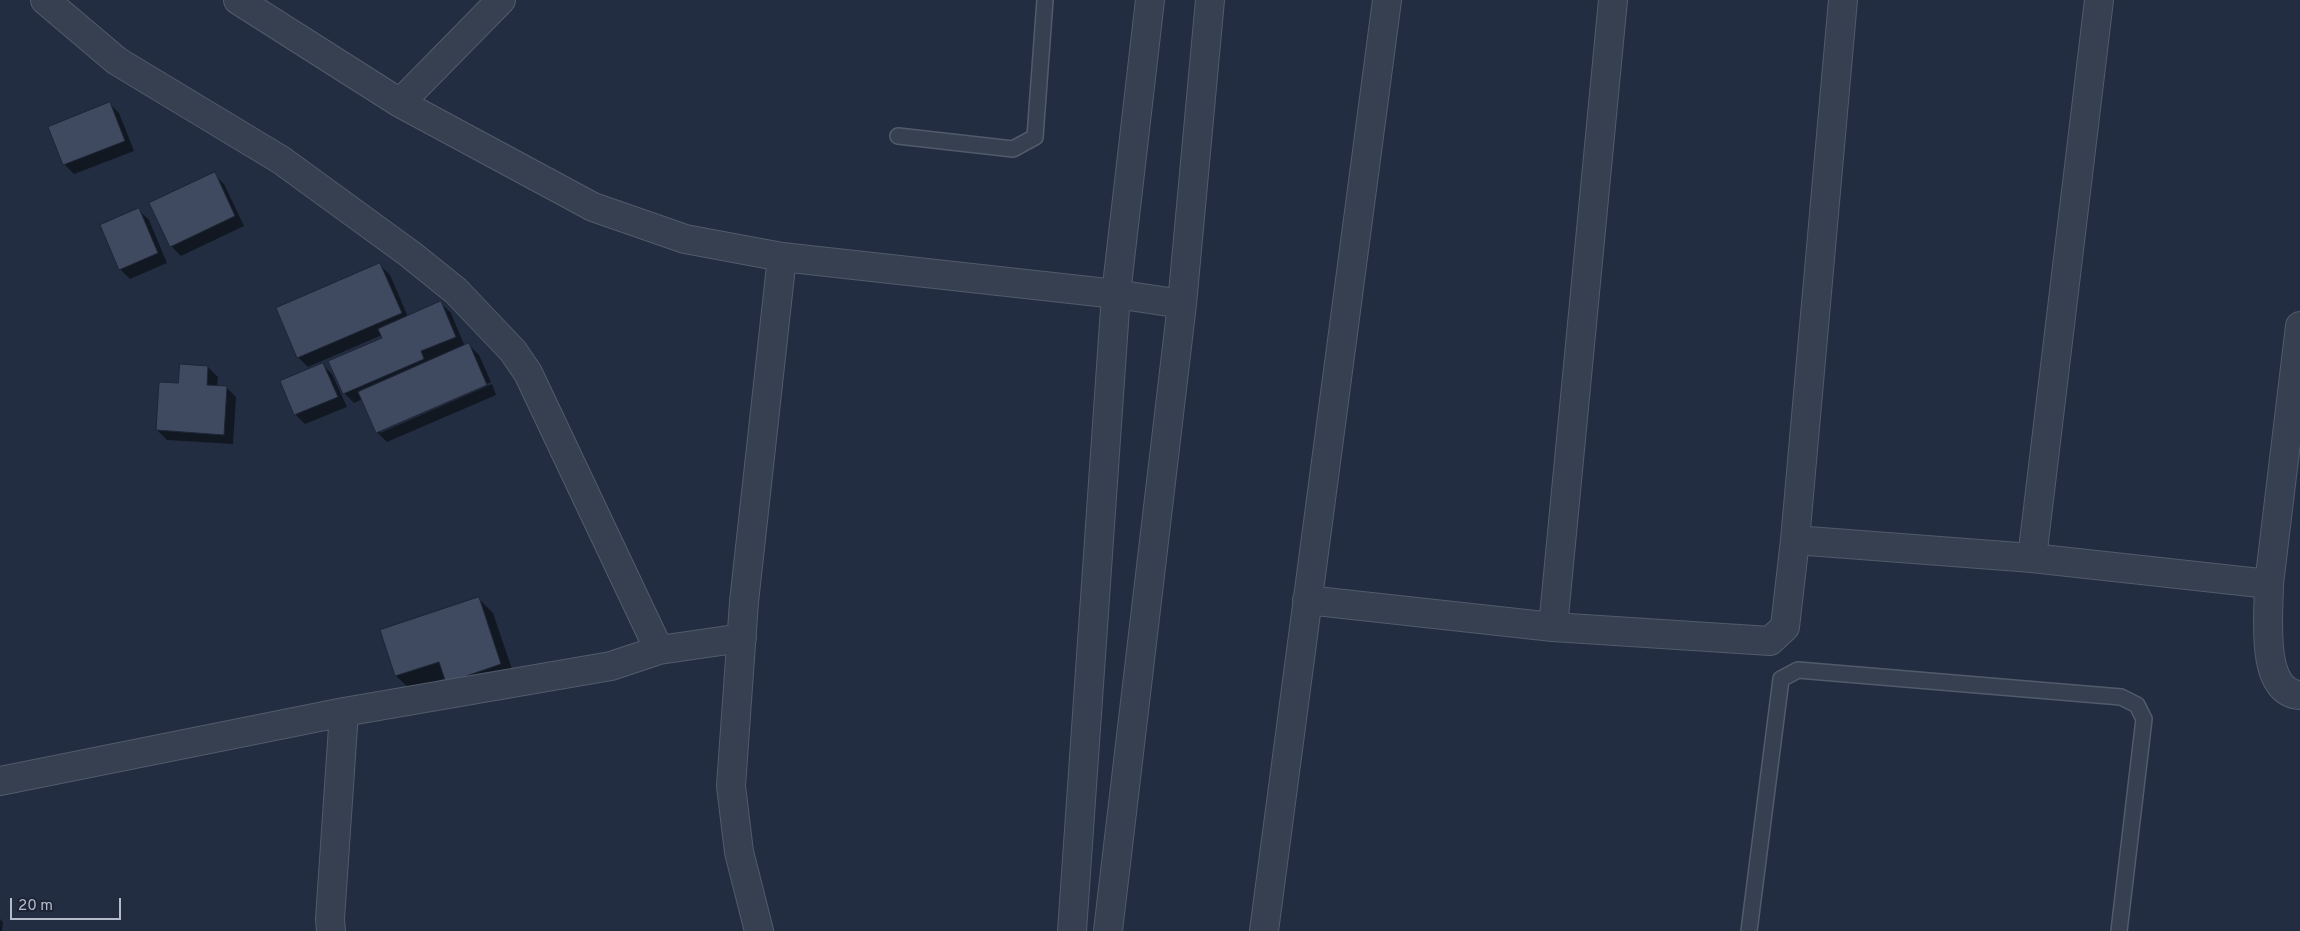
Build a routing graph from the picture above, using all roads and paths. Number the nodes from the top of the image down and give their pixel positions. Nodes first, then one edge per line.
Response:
1 (45, 0) edge
2 (238, 0) edge
3 (501, 0) edge
4 (1045, 0) edge
5 (1150, 0) edge
6 (1210, 0) edge
7 (1387, 0) edge
8 (1613, 0) edge
9 (1843, 0) edge
10 (2099, 0) edge
11 (400, 103) junction
12 (898, 136) dead end
13 (782, 257) junction
14 (1116, 294) junction
15 (1182, 304) junction
16 (2300, 326) edge
17 (1795, 540) junction
18 (2032, 558) junction
19 (2269, 584) junction
20 (1307, 600) junction
21 (1553, 627) junction
22 (742, 638) junction
23 (659, 650) junction
24 (2300, 695) edge
25 (344, 712) junction
26 (0, 781) edge
27 (1073, 918) edge
28 (1110, 918) edge
29 (331, 931) edge
30 (759, 931) edge
31 (1264, 931) edge
32 (1750, 931) edge
33 (2119, 931) edge

1 - 23 street
2 - 11 street
3 - 11 street
4 - 12 lane
5 - 14 street
6 - 15 street
7 - 20 street
8 - 21 street
9 - 17 street
10 - 18 street
11 - 13 street
13 - 14 street
13 - 22 street
14 - 15 street
14 - 27 street
15 - 28 street
16 - 19 street
17 - 18 street
17 - 21 street
18 - 19 street
19 - 24 street
20 - 21 street
20 - 31 street
22 - 23 street
22 - 30 street
23 - 25 street
25 - 26 street
25 - 29 street
27 - 28 street
32 - 33 lane

